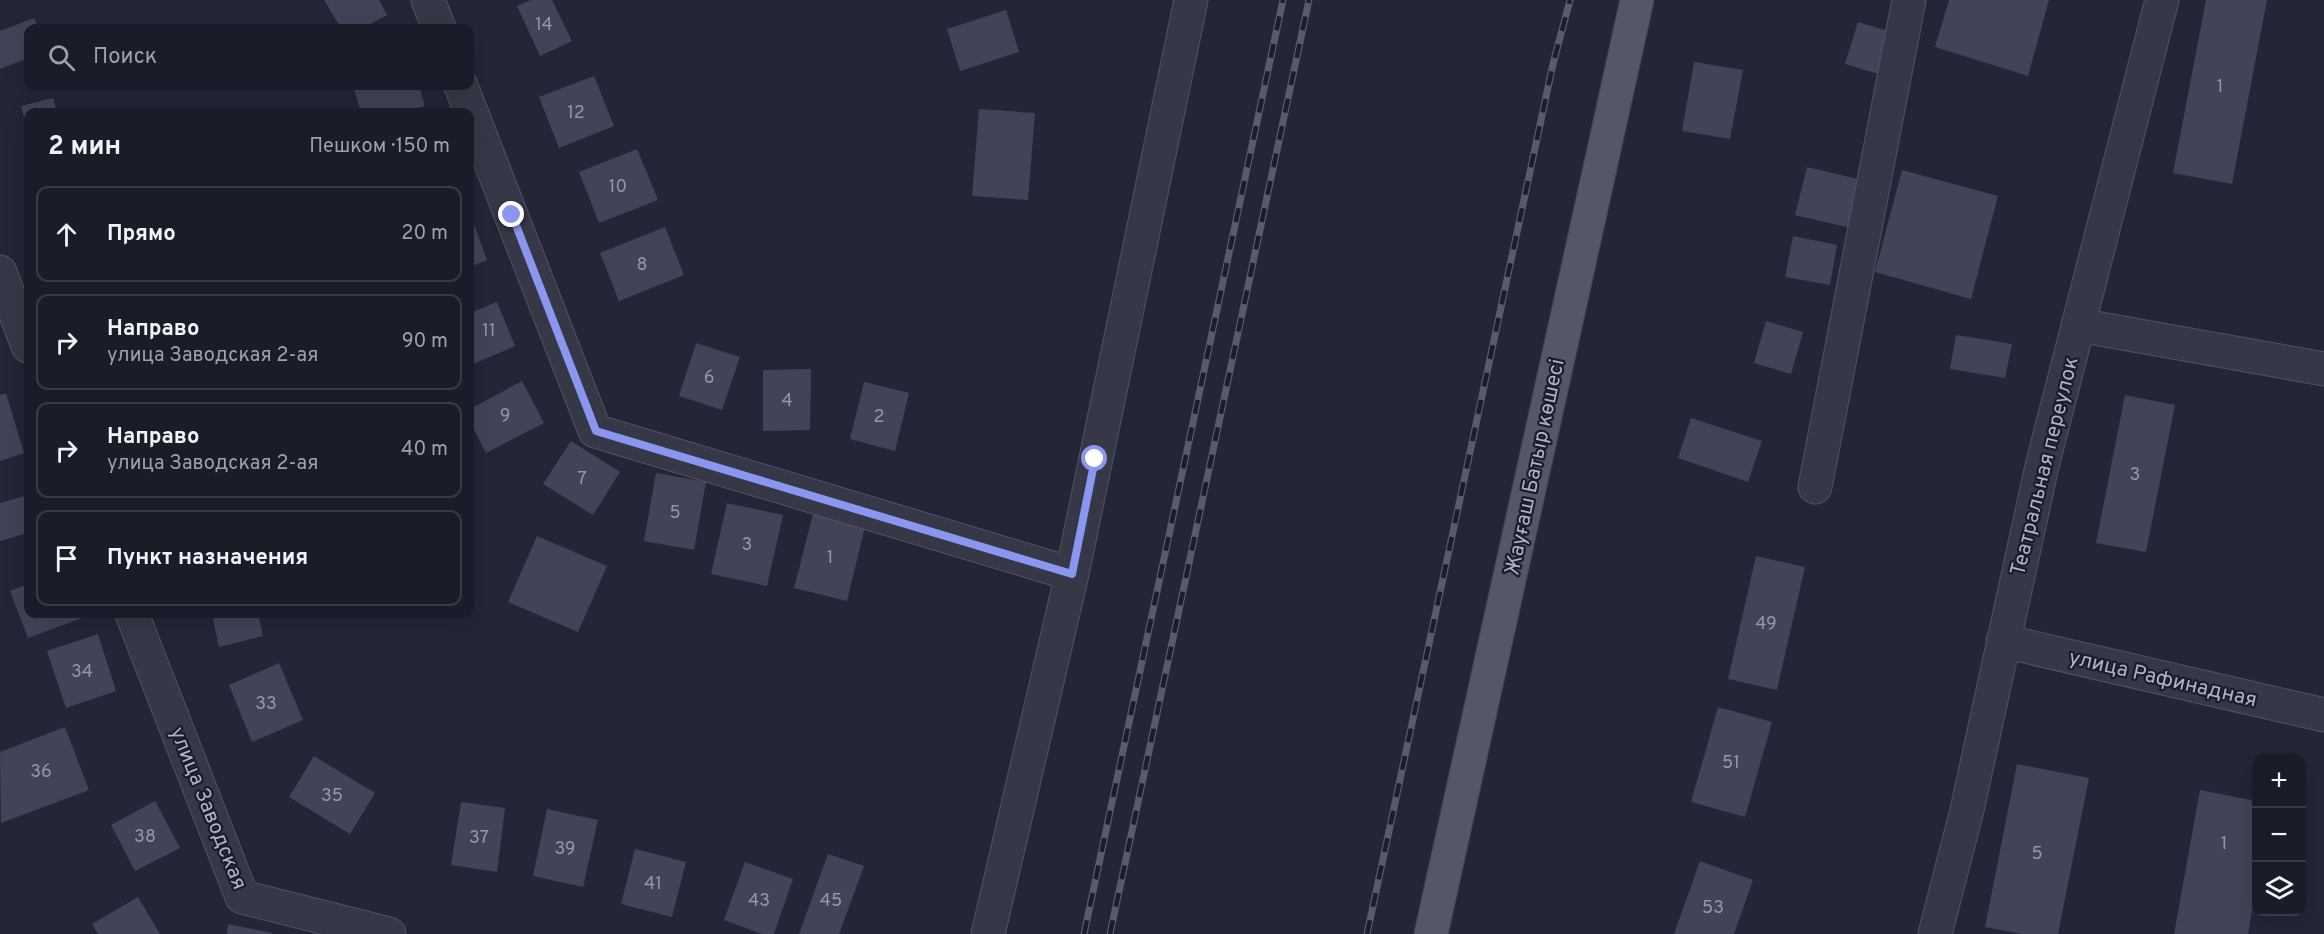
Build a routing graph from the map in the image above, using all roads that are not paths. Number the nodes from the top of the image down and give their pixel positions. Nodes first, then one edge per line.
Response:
1 (428, 0) edge
2 (1191, 0) edge
3 (1637, 0) edge
4 (1909, 0) edge
5 (2162, 0) edge
6 (437, 24) edge
7 (463, 90) edge
8 (470, 108) edge
9 (474, 119) edge
10 (0, 272) edge
11 (2078, 325) junction
12 (24, 335) edge
13 (2324, 369) edge
14 (1815, 487) dead end
15 (1072, 574) junction
16 (134, 618) edge
17 (2003, 641) junction
18 (2324, 715) edge
19 (389, 934) edge
20 (988, 934) edge
21 (1431, 934) edge
22 (1935, 934) edge

1 - 6 street
2 - 15 street
3 - 21 main road, Жауғаш Батыр көшесі
4 - 14 street
5 - 11 street, Театральная переулок
7 - 8 street
9 - 15 street
10 - 12 street
11 - 13 street
11 - 17 street, Театральная переулок
15 - 20 street
16 - 19 street, улица Заводская
17 - 18 street, улица Рафинадная
17 - 22 street, Театральная переулок

